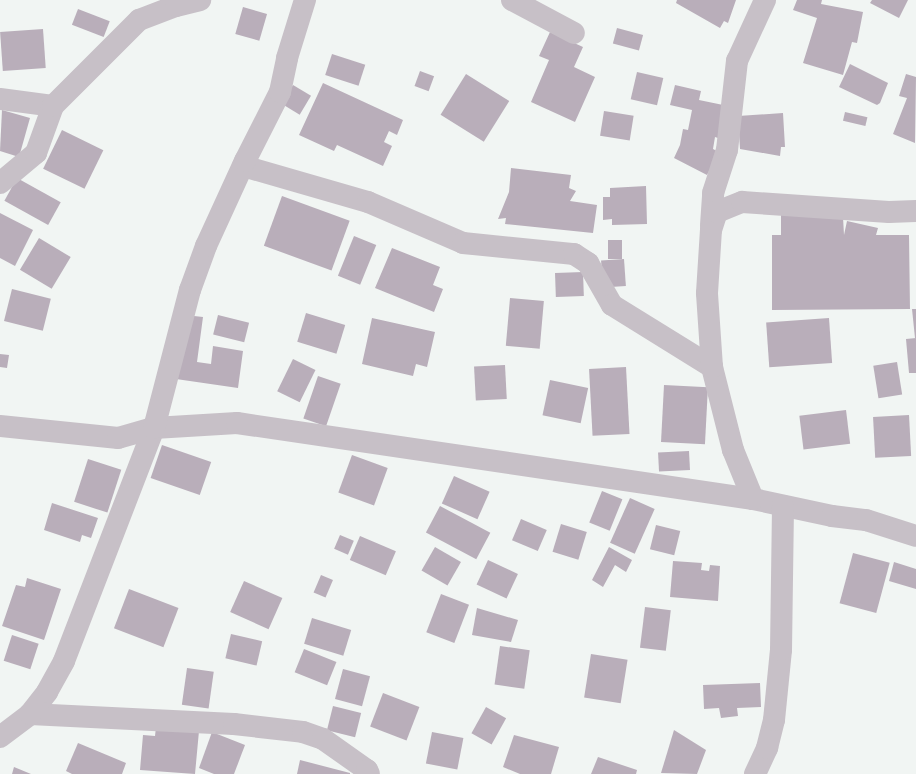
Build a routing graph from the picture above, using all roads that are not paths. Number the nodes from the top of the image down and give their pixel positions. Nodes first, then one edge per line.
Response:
1 (200, 0) edge
2 (305, 0) edge
3 (512, 0) edge
4 (765, 0) edge
5 (574, 34) dead end
6 (0, 98) edge
7 (53, 106) junction
8 (243, 166) junction
9 (0, 183) edge
10 (916, 211) edge
11 (711, 230) junction
12 (712, 366) junction
13 (0, 426) edge
14 (154, 428) junction
15 (753, 499) junction
16 (783, 506) junction
17 (916, 536) edge
18 (30, 714) junction
19 (0, 737) edge
20 (368, 774) edge
21 (755, 774) edge

1 - 7 street
2 - 8 street
3 - 5 street
4 - 11 street
6 - 7 street
7 - 9 street
8 - 12 street
8 - 14 street
10 - 11 street
11 - 12 street
12 - 15 street
13 - 14 street
14 - 15 street
14 - 18 street
15 - 16 street
16 - 17 street
16 - 21 street
18 - 19 street
18 - 20 street

